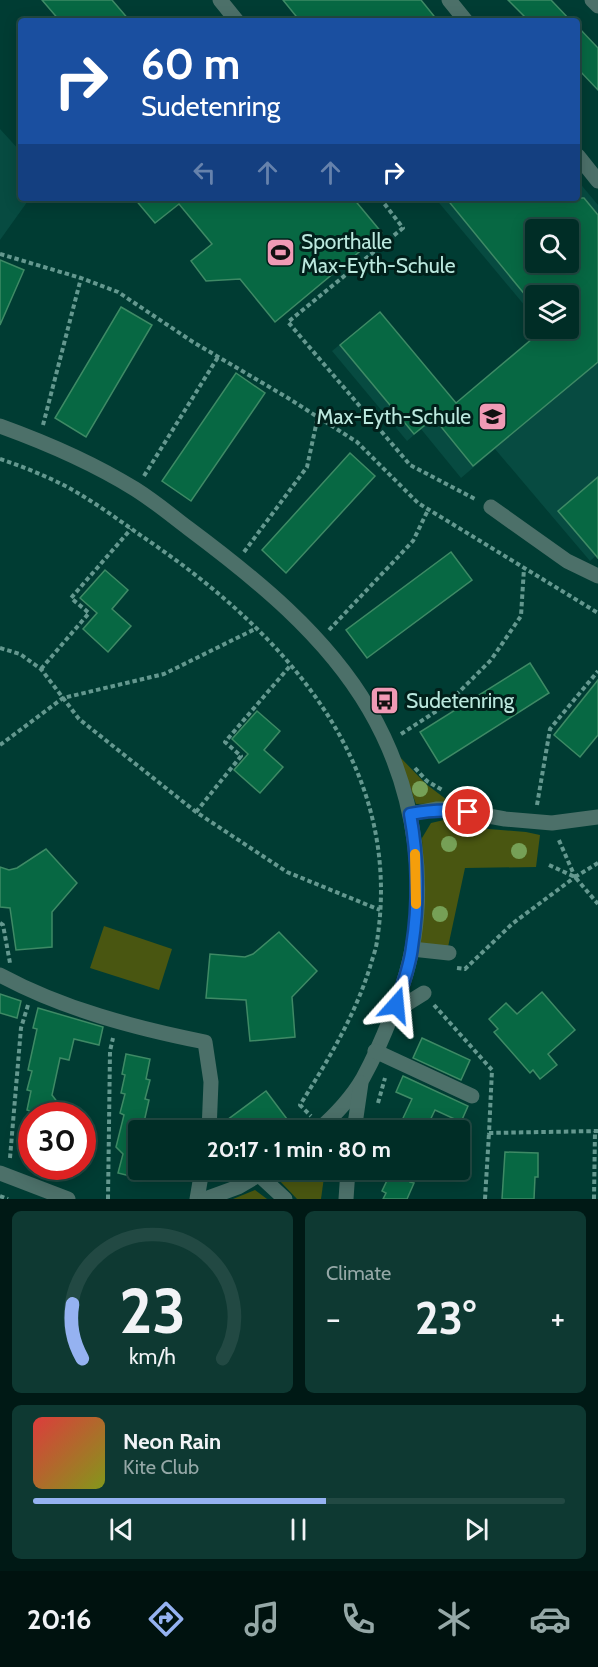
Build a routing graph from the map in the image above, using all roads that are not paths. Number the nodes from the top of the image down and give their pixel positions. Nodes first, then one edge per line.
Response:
1 (220, 0) edge
2 (449, 0) edge
3 (592, 0) edge
4 (598, 6) edge
5 (235, 18) edge
6 (464, 18) edge
7 (580, 158) edge
8 (598, 181) edge
9 (0, 426) edge
10 (491, 507) road end
11 (598, 576) edge
12 (410, 814) junction
13 (598, 817) edge
14 (412, 949) junction
15 (450, 960) road end
16 (3, 976) edge
17 (424, 993) road end
18 (396, 1005) junction
19 (375, 1051) junction
20 (362, 1080) junction
21 (472, 1096) dead end
22 (209, 1120) edge
23 (327, 1120) edge
24 (356, 1120) edge
25 (4, 1175) edge
26 (200, 1180) edge
27 (250, 1180) edge
28 (269, 1180) edge
29 (347, 1180) edge
30 (68, 1199) edge
31 (197, 1199) edge
32 (205, 1199) edge
33 (285, 1199) edge
34 (346, 1199) edge

1 - 5 street
2 - 6 street
3 - 4 street
7 - 8 street
9 - 12 street
10 - 11 street
12 - 13 street
12 - 14 street
14 - 15 street
14 - 18 street
16 - 22 street
17 - 18 street
18 - 19 street
19 - 20 street
19 - 21 street
20 - 23 street
20 - 24 street
25 - 30 street
26 - 31 street
27 - 32 street
28 - 33 street
29 - 34 street

